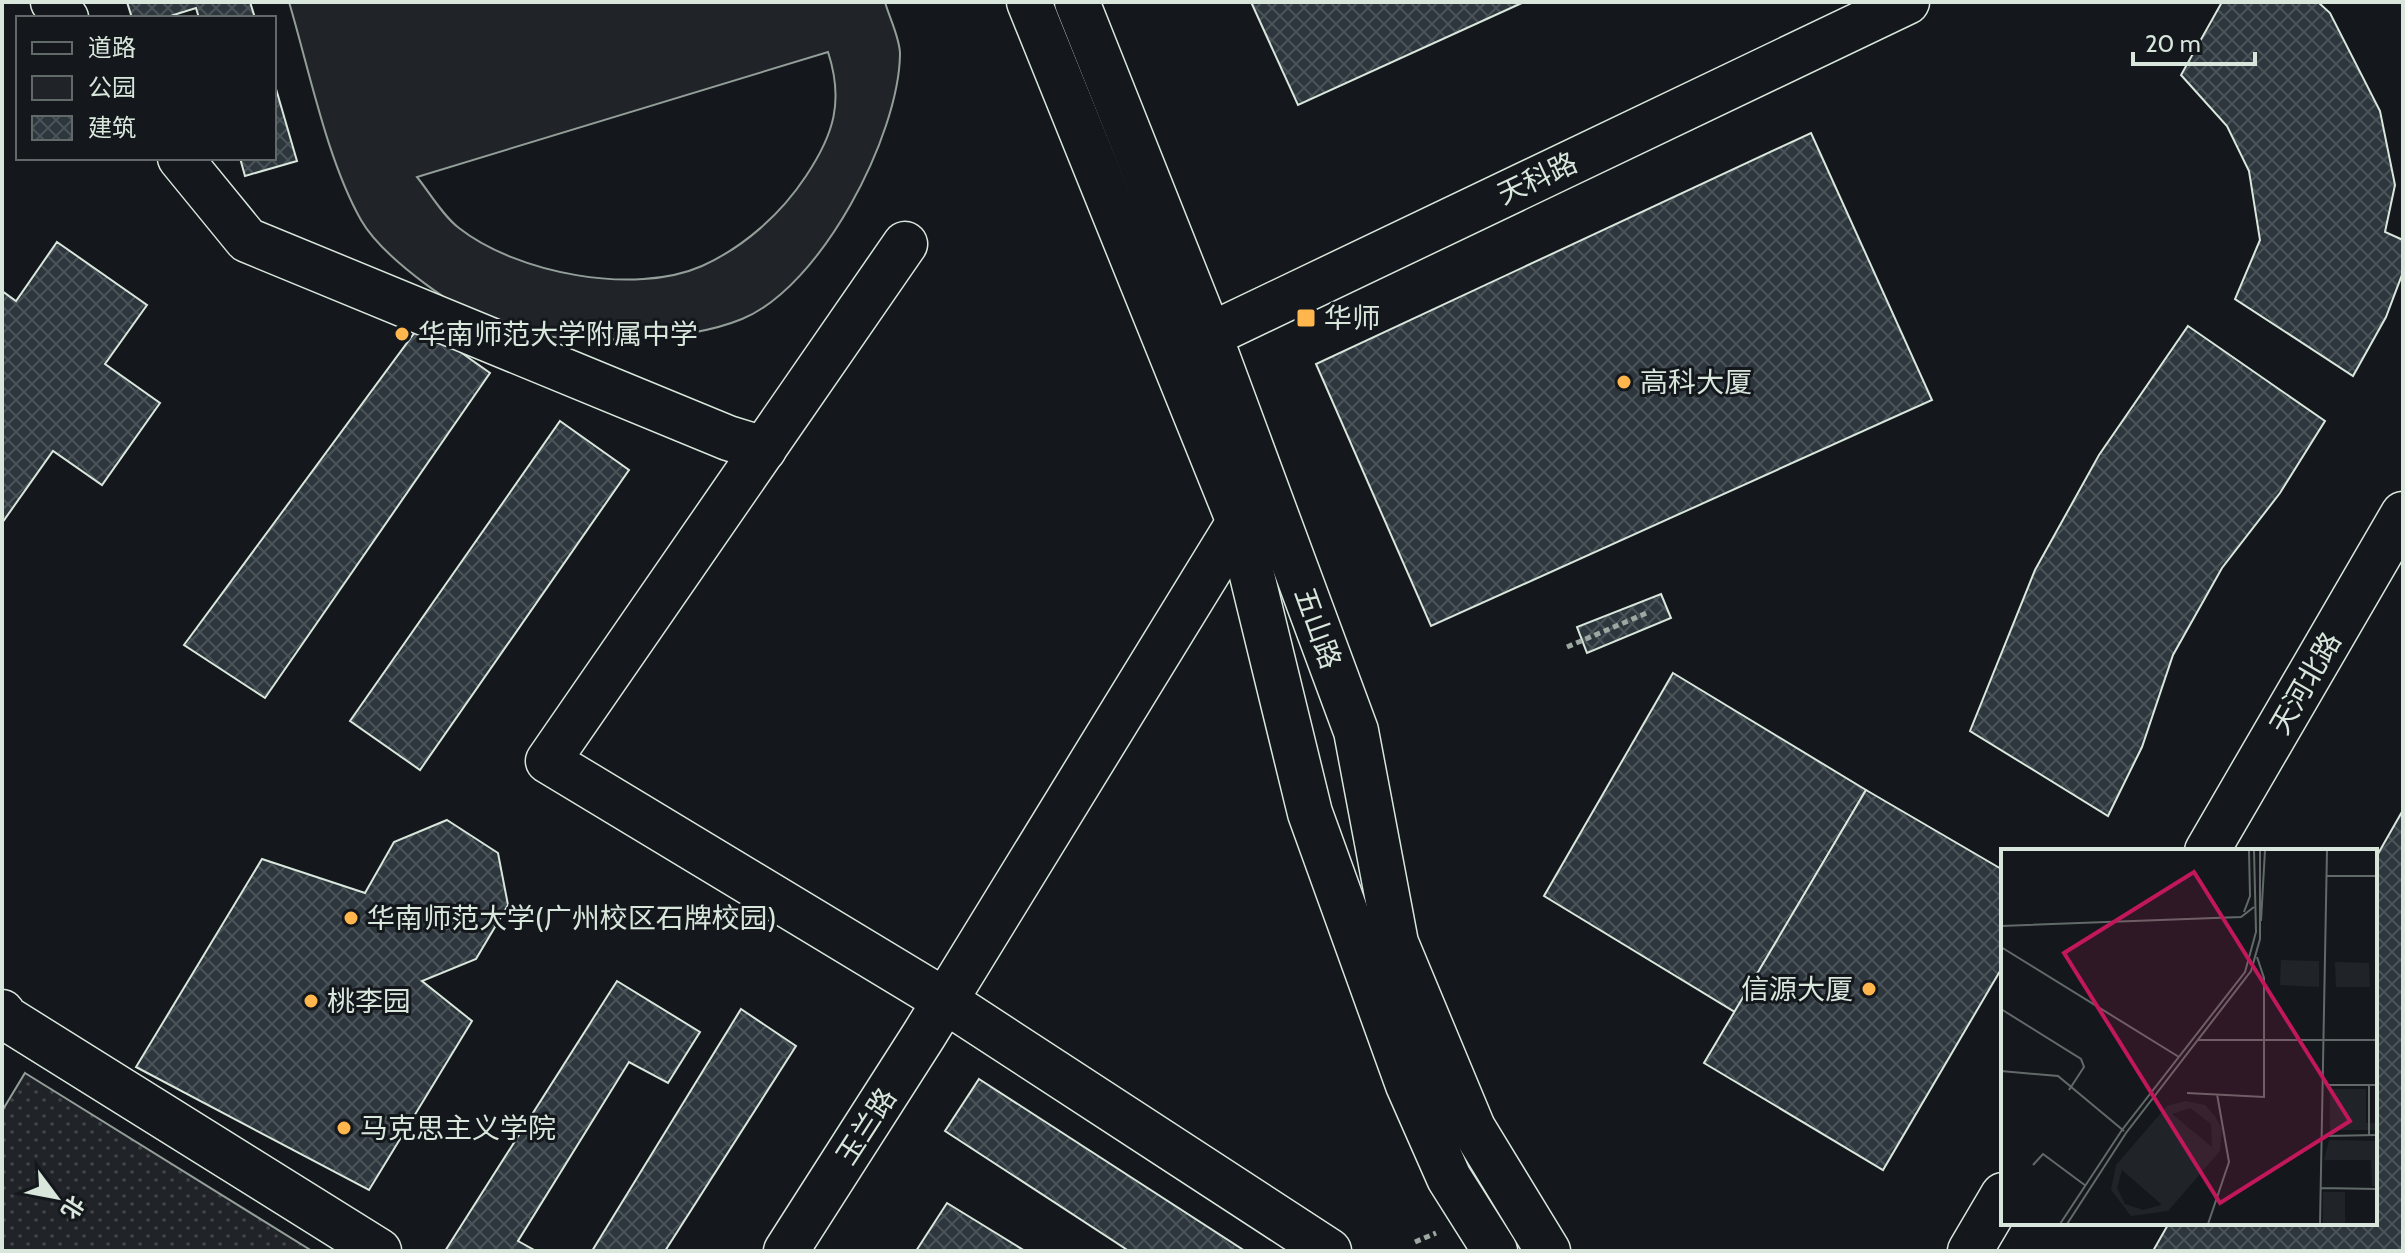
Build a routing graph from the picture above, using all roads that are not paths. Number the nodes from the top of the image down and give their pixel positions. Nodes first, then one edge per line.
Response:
1 (1029, 2) edge
2 (1077, 2) edge
3 (1907, 2) edge
4 (182, 160) edge
5 (905, 244) dead end
6 (1209, 334) junction
7 (1169, 355) junction
8 (764, 449) junction
9 (2403, 514) edge
10 (1239, 522) junction
11 (2208, 849) edge
12 (944, 1000) junction
13 (3, 1018) edge
14 (2001, 1198) edge
15 (362, 1247) edge
16 (786, 1251) edge
17 (1329, 1251) edge
18 (1495, 1251) edge
19 (1548, 1251) edge
20 (1970, 1251) edge

1 - 7 main road, 五山路
2 - 6 main road, 五山路
3 - 6 main road, 天科路
4 - 8 main road
5 - 8 main road
6 - 7 main road, 天科路
6 - 19 main road, 五山路
7 - 10 main road, 五山路
8 - 12 main road
9 - 11 main road, 天河北路
10 - 12 main road, 玉兰路
10 - 18 main road, 五山路
12 - 16 main road, 玉兰路
12 - 17 main road
13 - 15 main road
14 - 20 main road

